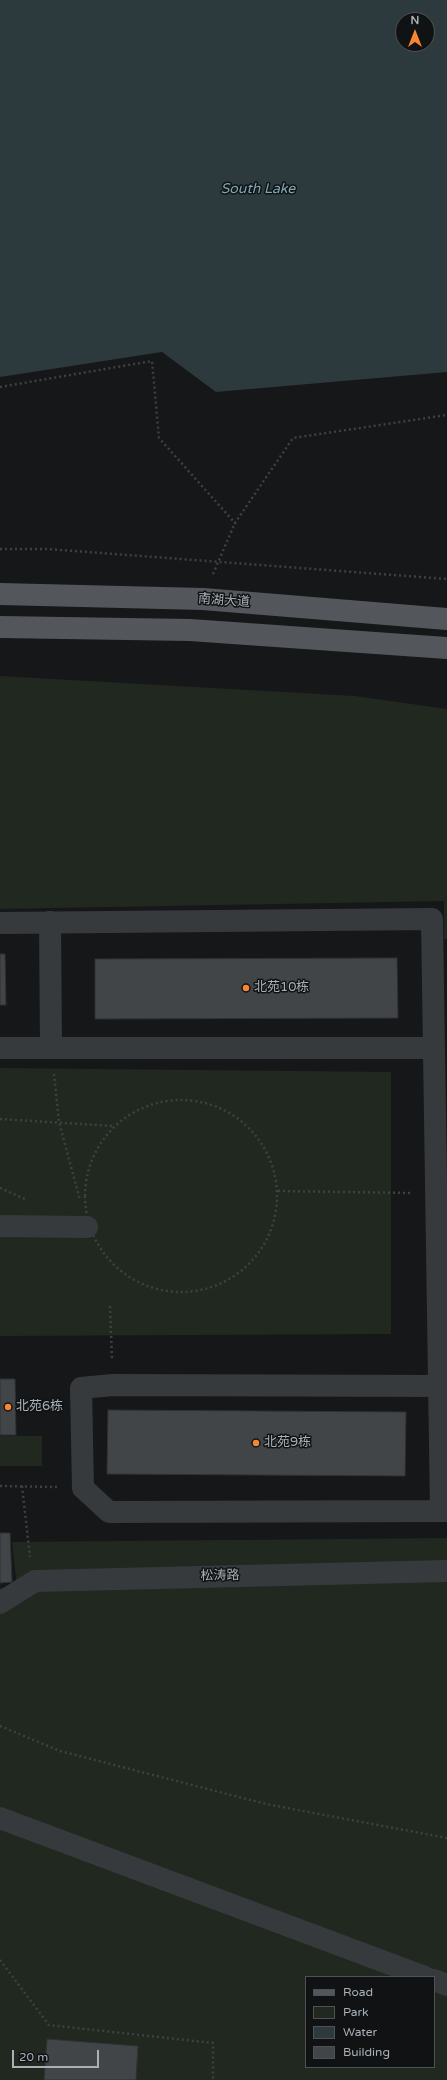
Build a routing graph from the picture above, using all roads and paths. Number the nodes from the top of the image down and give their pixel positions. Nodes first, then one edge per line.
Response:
1 (0, 386) edge
2 (447, 415) edge
3 (235, 522) junction
4 (0, 550) edge
5 (218, 562) junction
6 (447, 579) edge
7 (0, 594) edge
8 (203, 599) junction
9 (447, 619) edge
10 (0, 627) edge
11 (447, 648) edge
12 (50, 922) junction
13 (0, 923) edge
14 (439, 949) edge
15 (0, 1048) edge
16 (51, 1048) junction
17 (434, 1048) junction
18 (441, 1104) edge
19 (0, 1119) edge
20 (59, 1122) junction
21 (113, 1126) junction
22 (278, 1191) junction
23 (436, 1193) junction
24 (0, 1226) edge
25 (87, 1227) junction
26 (103, 1244) dead end
27 (442, 1254) edge
28 (129, 1271) dead end
29 (110, 1306) dead end
30 (112, 1385) junction
31 (443, 1386) edge
32 (0, 1486) edge
33 (22, 1486) junction
34 (82, 1488) junction
35 (444, 1511) edge
36 (27, 1542) dead end
37 (447, 1571) edge
38 (0, 1603) edge
39 (0, 1726) edge
40 (0, 1818) edge
41 (447, 1838) edge
42 (0, 1960) edge
43 (422, 1976) edge
44 (435, 1980) edge
45 (447, 1985) edge
46 (213, 2080) edge

1 - 3 path
2 - 3 path
3 - 5 path
4 - 5 path
5 - 6 path
5 - 8 path
7 - 8 main road, 南湖大道
8 - 9 main road, 南湖大道
10 - 11 main road
12 - 13 street
12 - 14 street
12 - 16 street
14 - 17 street
15 - 16 street
16 - 17 street
16 - 20 path
17 - 18 street
18 - 23 street
19 - 20 path
20 - 21 path
20 - 25 path
21 - 22 path
21 - 25 path
22 - 23 path
22 - 28 path
23 - 27 street
24 - 25 street
25 - 26 path
27 - 31 street
29 - 30 path
30 - 31 street
30 - 34 street
31 - 35 street
32 - 33 path
33 - 34 path
33 - 36 path
34 - 35 street
37 - 38 street, 松涛路
39 - 41 path
40 - 43 street
42 - 46 path
44 - 45 street

